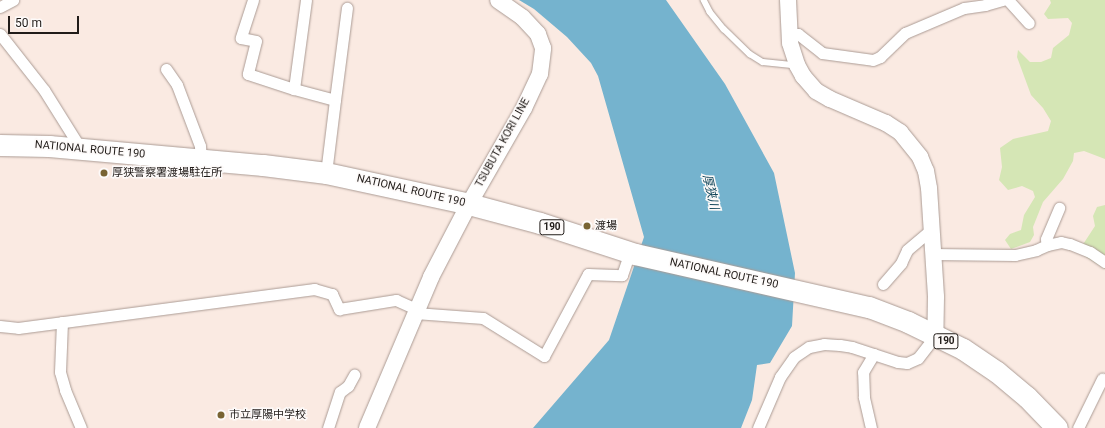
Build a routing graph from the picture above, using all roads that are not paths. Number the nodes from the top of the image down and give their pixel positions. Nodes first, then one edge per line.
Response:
1 (13, 0) edge
2 (253, 0) edge
3 (306, 0) edge
4 (498, 0) edge
5 (704, 0) edge
6 (788, 0) edge
7 (1003, 0) edge
8 (1008, 0) edge
9 (985, 3) edge
10 (0, 7) edge
11 (347, 8) dead end
12 (1029, 23) dead end
13 (0, 34) edge
14 (788, 34) junction
15 (797, 65) junction
16 (166, 69) dead end
17 (294, 89) junction
18 (335, 100) junction
19 (0, 145) edge
20 (81, 149) junction
21 (201, 160) junction
22 (326, 173) junction
23 (469, 204) junction
24 (1059, 208) dead end
25 (931, 230) junction
26 (1047, 244) junction
27 (632, 253) junction
28 (932, 254) junction
29 (1105, 262) edge
30 (883, 284) dead end
31 (416, 311) junction
32 (62, 322) junction
33 (0, 326) edge
34 (936, 336) junction
35 (874, 354) junction
36 (354, 375) dead end
37 (1102, 380) dead end
38 (81, 428) edge
39 (328, 428) edge
40 (367, 428) edge
41 (758, 428) edge
42 (871, 428) edge
43 (1057, 428) edge
44 (1078, 428) edge

1 - 10 street
2 - 17 street
3 - 17 street
4 - 23 main road, TSUBUTA KORI LINE
5 - 15 lane
6 - 14 main road
7 - 9 street
8 - 12 street
9 - 14 street
11 - 18 street
13 - 20 street
14 - 15 main road
15 - 25 main road
16 - 21 street
17 - 18 street
18 - 22 street
19 - 20 highway, NATIONAL ROUTE 190 / 190
20 - 21 highway, NATIONAL ROUTE 190 / 190
21 - 22 highway, NATIONAL ROUTE 190 / 190
22 - 23 highway, NATIONAL ROUTE 190 / 190
23 - 27 highway, NATIONAL ROUTE 190 / 190
23 - 31 main road, TSUBUTA KORI LINE
24 - 26 street
25 - 28 main road
25 - 30 street
26 - 28 street
26 - 29 street
27 - 31 street
27 - 34 highway, NATIONAL ROUTE 190 / 190
28 - 34 main road
31 - 32 street
31 - 40 main road, TSUBUTA KORI LINE
32 - 33 street
32 - 38 street
34 - 35 street
34 - 43 highway, 190
35 - 41 street
35 - 42 street
36 - 39 street
37 - 44 street

